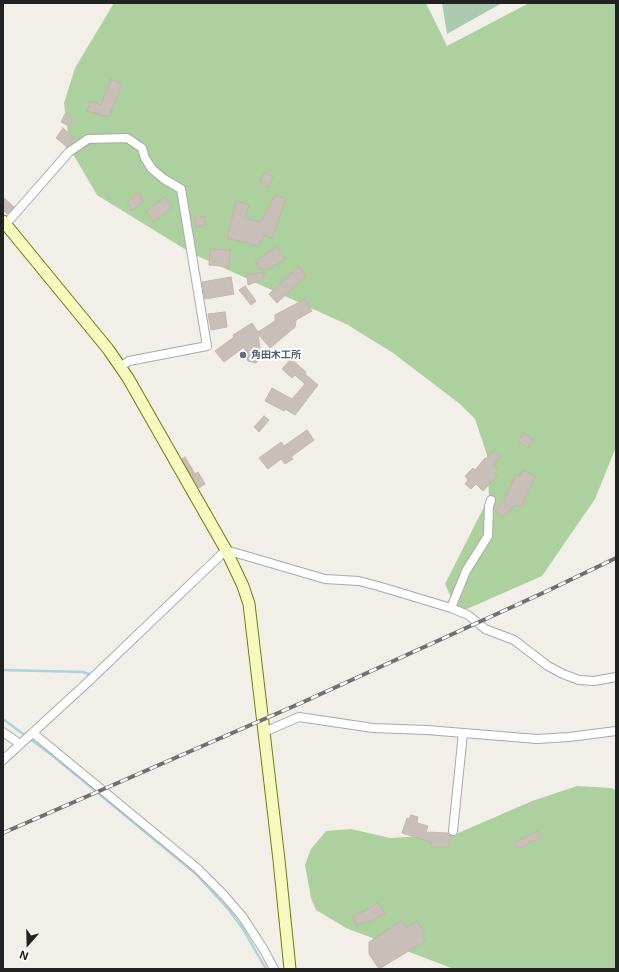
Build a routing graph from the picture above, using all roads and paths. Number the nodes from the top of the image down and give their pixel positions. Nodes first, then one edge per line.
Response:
1 (4, 223) edge
2 (120, 367) junction
3 (491, 500) dead end
4 (226, 550) junction
5 (451, 608) junction
6 (616, 677) edge
7 (616, 731) edge
8 (3, 732) edge
9 (264, 732) junction
10 (463, 733) junction
11 (27, 738) junction
12 (3, 760) edge
13 (453, 831) dead end
14 (274, 969) edge
15 (290, 969) edge

1 - 2 street
1 - 2 street
2 - 4 street
3 - 5 street
4 - 5 street
4 - 9 street
4 - 11 street
5 - 6 street
7 - 10 street
8 - 11 street
9 - 10 street
9 - 15 street
10 - 13 street
11 - 12 street
11 - 14 street

